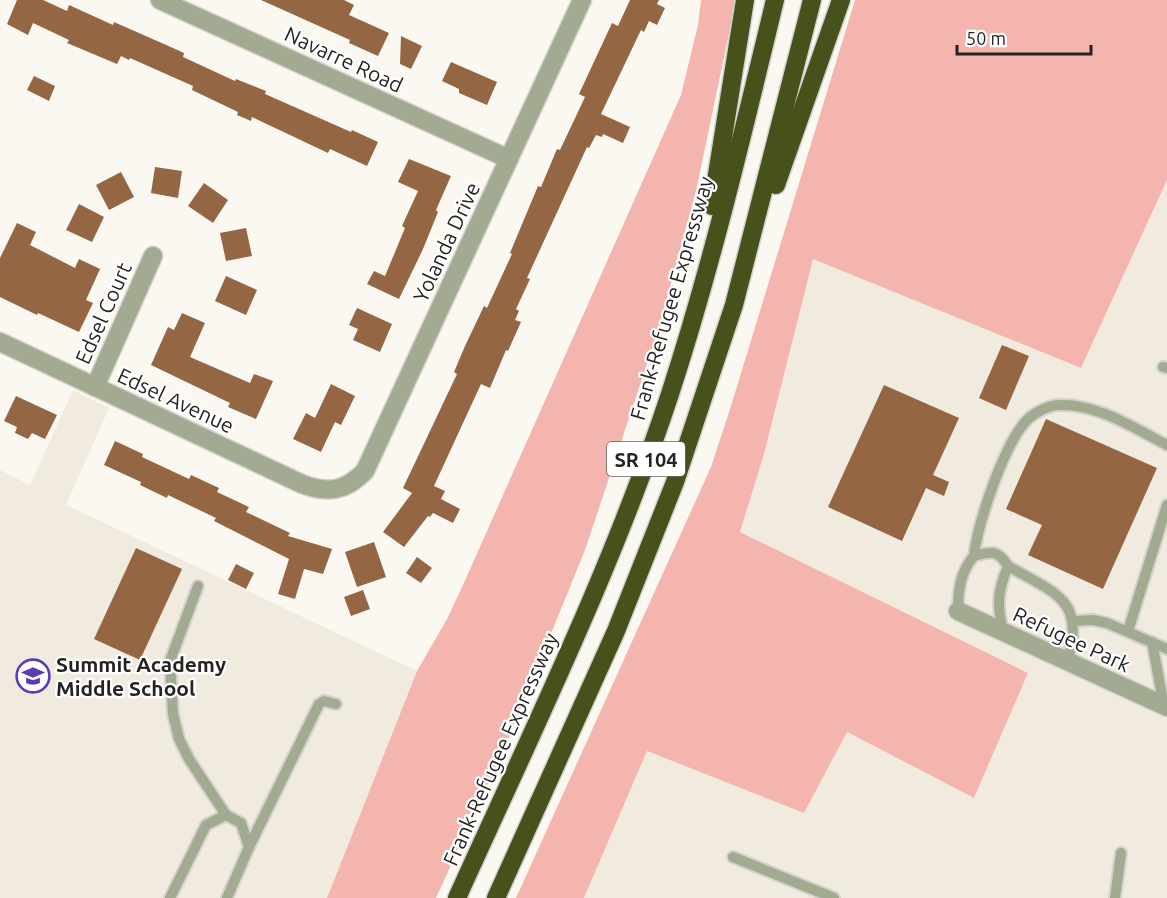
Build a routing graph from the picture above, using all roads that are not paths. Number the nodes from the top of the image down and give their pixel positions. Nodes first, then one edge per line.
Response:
1 (159, 0) edge
2 (582, 0) edge
3 (745, 0) edge
4 (775, 0) edge
5 (812, 0) edge
6 (841, 0) edge
7 (509, 159) junction
8 (153, 256) dead end
9 (699, 294) junction
10 (734, 305) junction
11 (0, 342) edge
12 (95, 387) junction
13 (1167, 445) edge
14 (336, 489) joint
15 (1167, 505) edge
16 (974, 556) junction
17 (1008, 566) junction
18 (198, 586) dead end
19 (958, 611) joint
20 (1073, 621) junction
21 (1003, 632) junction
22 (1128, 632) junction
23 (1152, 642) junction
24 (1167, 649) edge
25 (1067, 662) junction
26 (336, 704) dead end
27 (1166, 707) edge
28 (226, 815) junction
29 (249, 847) junction
30 (1121, 853) dead end
31 (733, 857) dead end
32 (170, 898) edge
33 (227, 898) edge
34 (457, 898) edge
35 (496, 898) edge
36 (834, 898) edge
37 (1115, 898) edge

1 - 7 street, Navarre Road
2 - 7 street, Yolanda Drive
3 - 9 highway
4 - 9 highway, Frank-Refugee Expressway / SR 104
5 - 10 highway, SR 104
6 - 10 highway
7 - 14 street, Yolanda Drive
8 - 12 street, Edsel Court
9 - 34 highway, Frank-Refugee Expressway / SR 104
10 - 35 highway, SR 104
11 - 12 street, Edsel Avenue
12 - 14 street, Edsel Avenue
13 - 16 lane
15 - 22 lane
16 - 17 lane
16 - 19 lane
17 - 20 lane
17 - 21 lane
18 - 28 lane
19 - 21 street, Refugee Park
20 - 22 lane
20 - 25 lane
21 - 25 street, Refugee Park
22 - 23 lane
23 - 24 lane
23 - 27 lane
25 - 27 street, Refugee Park
26 - 29 lane
28 - 29 lane
28 - 32 lane
29 - 33 lane
30 - 37 lane
31 - 36 lane

